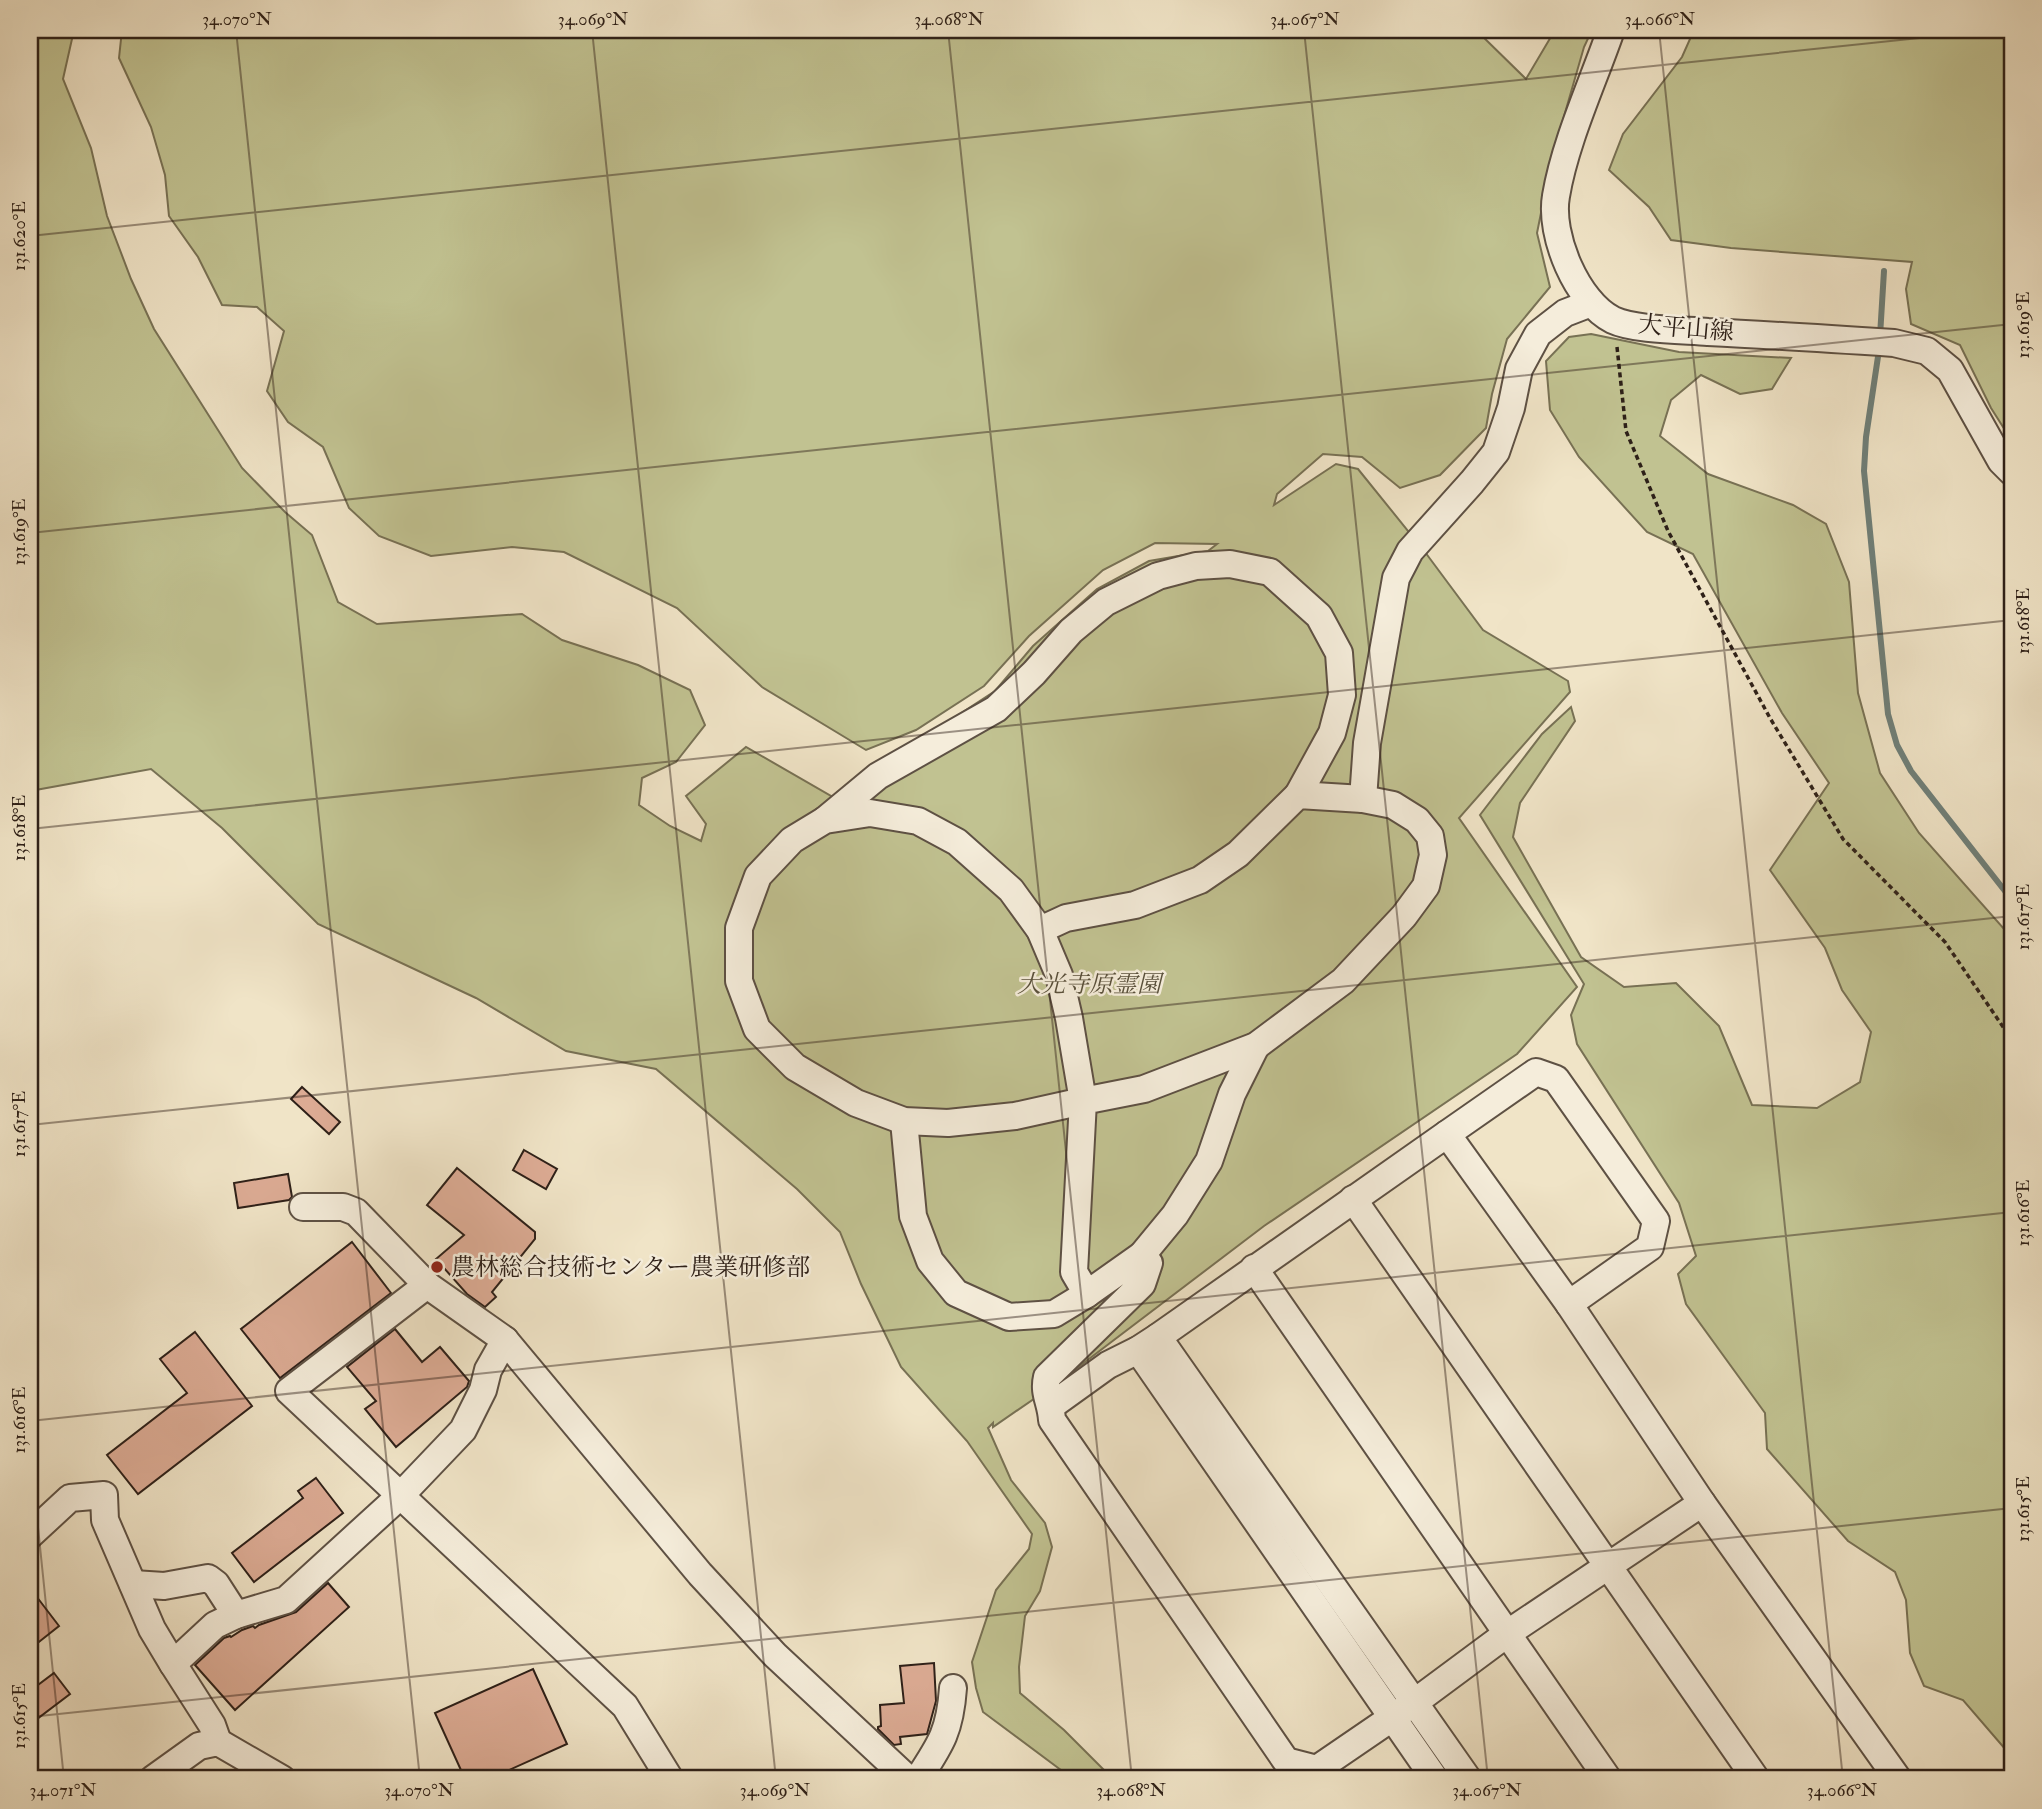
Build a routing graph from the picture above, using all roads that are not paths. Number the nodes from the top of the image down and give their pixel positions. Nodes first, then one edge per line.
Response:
1 (1611, 30) edge
2 (1591, 303) junction
3 (2012, 472) edge
4 (1298, 794) junction
5 (1363, 799) junction
6 (825, 820) junction
7 (1040, 930) junction
8 (1256, 1046) junction
9 (1083, 1101) junction
10 (904, 1121) junction
11 (1447, 1135) junction
12 (1353, 1199) junction
13 (303, 1207) dead end
14 (1142, 1255) junction
15 (1254, 1268) junction
16 (427, 1286) junction
17 (1087, 1294) junction
18 (1569, 1304) junction
19 (505, 1340) junction
20 (1148, 1343) junction
21 (1051, 1406) junction
22 (401, 1495) junction
23 (1703, 1503) junction
24 (30, 1535) edge
25 (1608, 1567) junction
26 (133, 1584) junction
27 (236, 1615) junction
28 (1508, 1633) junction
29 (173, 1664) junction
30 (953, 1688) dead end
31 (1415, 1702) junction
32 (1393, 1717) junction
33 (218, 1742) junction
34 (153, 1779) edge
35 (282, 1779) edge
36 (670, 1779) edge
37 (908, 1779) edge
38 (918, 1779) edge
39 (1435, 1779) edge
40 (1468, 1779) edge
41 (1608, 1779) edge
42 (1756, 1779) edge
43 (1898, 1779) edge

1 - 2 street, 大平山線
2 - 3 street, 大平山線
2 - 5 street
4 - 5 street
4 - 6 street
4 - 7 street
5 - 8 street
6 - 7 street
6 - 10 street
7 - 9 street
8 - 9 street
8 - 14 street
9 - 10 street
9 - 17 street
10 - 17 street
11 - 12 street
11 - 18 street
11 - 18 street
12 - 15 street
12 - 25 street
13 - 16 street
14 - 17 street
14 - 21 street
15 - 20 street
15 - 28 street
16 - 19 street
16 - 22 street
18 - 23 street
19 - 22 street
19 - 37 street
20 - 21 street
20 - 31 street
20 - 32 street
21 - 32 street
22 - 27 street
22 - 36 street
23 - 25 street
23 - 43 street
24 - 26 street
25 - 28 street
25 - 42 street
26 - 27 street
26 - 29 street
27 - 29 street
28 - 31 street
28 - 41 street
29 - 33 street
30 - 38 street
31 - 32 street
31 - 40 street
32 - 39 street
33 - 34 street
33 - 35 street

